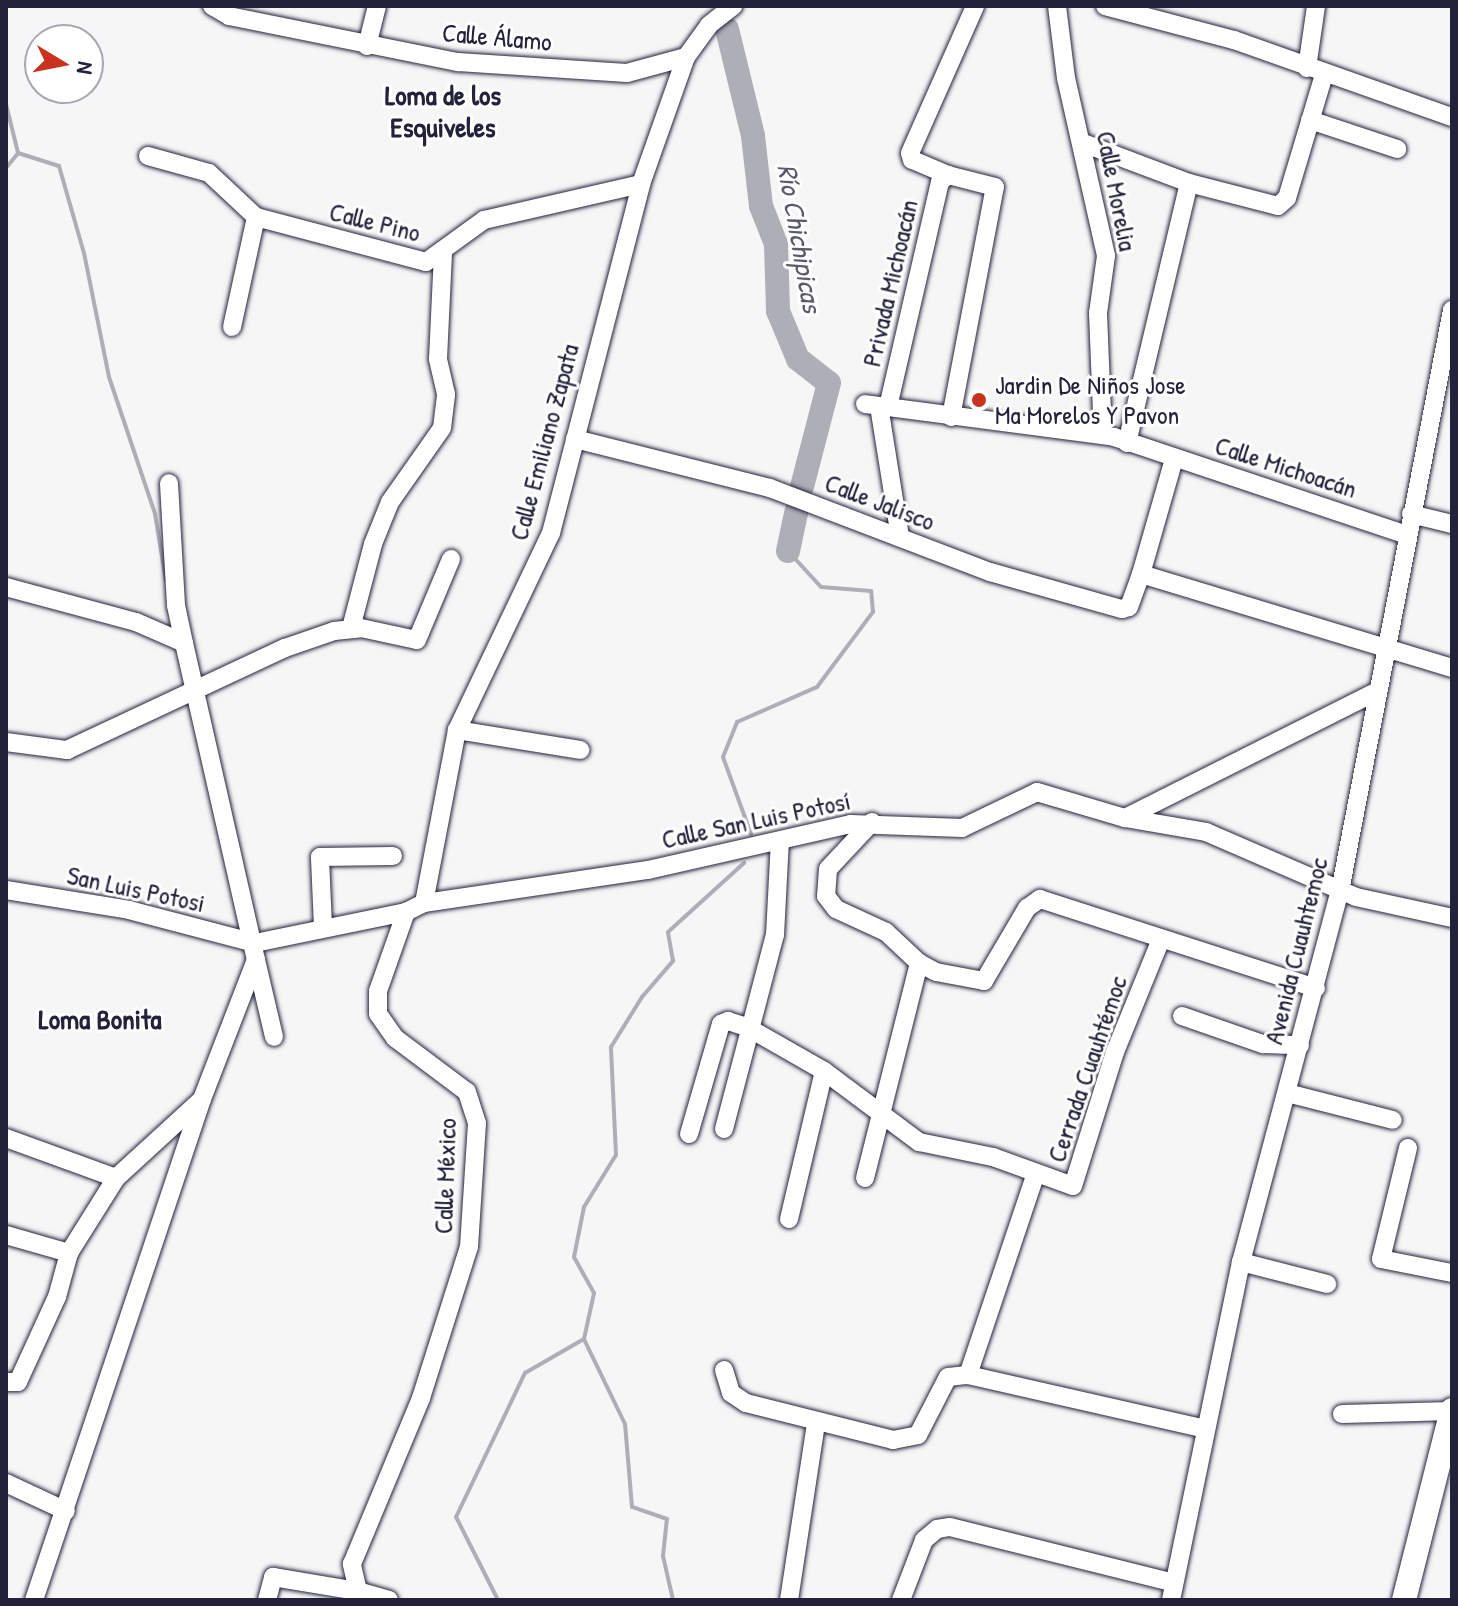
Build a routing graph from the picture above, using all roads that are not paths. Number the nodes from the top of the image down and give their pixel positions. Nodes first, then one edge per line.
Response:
1 (212, 6) edge
2 (377, 6) edge
3 (733, 6) edge
4 (975, 6) edge
5 (1057, 6) edge
6 (1105, 6) edge
7 (1316, 6) edge
8 (257, 13) edge
9 (367, 46) junction
10 (686, 57) junction
11 (1316, 71) junction
12 (1452, 117) edge
13 (1310, 120) junction
14 (1083, 143) junction
15 (1397, 149) dead end
16 (148, 156) dead end
17 (948, 175) junction
18 (1189, 183) junction
19 (641, 184) junction
20 (256, 217) junction
21 (443, 251) junction
22 (1452, 310) edge
23 (232, 327) dead end
24 (1446, 372) edge
25 (878, 406) junction
26 (951, 417) junction
27 (1103, 435) junction
28 (575, 439) junction
29 (1127, 443) junction
30 (1174, 459) junction
31 (169, 483) dead end
32 (1411, 514) junction
33 (1452, 524) edge
34 (1407, 535) junction
35 (900, 537) junction
36 (451, 559) dead end
37 (1141, 574) junction
38 (6, 587) edge
39 (351, 628) junction
40 (184, 643) junction
41 (1384, 649) junction
42 (1452, 668) edge
43 (194, 689) junction
44 (1377, 691) junction
45 (457, 730) junction
46 (6, 742) edge
47 (580, 750) dead end
48 (1125, 818) junction
49 (872, 822) junction
50 (780, 841) junction
51 (393, 856) dead end
52 (6, 890) edge
53 (1340, 891) junction
54 (424, 903) junction
55 (406, 912) junction
56 (1452, 918) edge
57 (323, 927) junction
58 (1161, 939) junction
59 (255, 951) junction
60 (919, 963) junction
61 (1316, 988) junction
62 (1182, 1016) dead end
63 (747, 1027) junction
64 (274, 1037) dead end
65 (1300, 1045) junction
66 (824, 1071) junction
67 (1287, 1093) junction
68 (202, 1099) junction
69 (880, 1113) junction
70 (1393, 1120) dead end
71 (168, 1129) junction
72 (724, 1129) dead end
73 (689, 1134) dead end
74 (6, 1138) edge
75 (189, 1140) junction
76 (1408, 1148) dead end
77 (1036, 1173) junction
78 (116, 1178) junction
79 (865, 1178) dead end
80 (789, 1219) dead end
81 (6, 1235) edge
82 (69, 1253) junction
83 (1241, 1262) junction
84 (1452, 1273) edge
85 (1327, 1284) dead end
86 (724, 1370) dead end
87 (968, 1375) junction
88 (6, 1382) edge
89 (1452, 1411) edge
90 (1342, 1414) dead end
91 (816, 1424) junction
92 (1206, 1429) junction
93 (6, 1483) edge
94 (66, 1511) junction
95 (358, 1591) junction
96 (1172, 1592) edge
97 (34, 1600) edge
98 (267, 1600) edge
99 (389, 1600) edge
100 (789, 1600) edge
101 (901, 1600) edge
102 (1404, 1600) edge

1 - 8 street, Calle Álamo
2 - 9 street
3 - 10 street, Calle Emiliano Zapata
4 - 17 street
5 - 14 street, Calle Morelia
6 - 11 street
7 - 11 street
8 - 9 street, Calle Álamo
9 - 10 street, Calle Álamo
10 - 19 street, Calle Emiliano Zapata
11 - 12 street
11 - 13 street
13 - 15 street
13 - 18 street
14 - 18 street
14 - 27 street, Calle Morelia
16 - 20 street, Calle Pino
17 - 25 street, Privada Michoacán
17 - 26 street
18 - 29 street
19 - 21 street, Calle Pino
19 - 28 street, Calle Emiliano Zapata
20 - 21 street, Calle Pino
20 - 23 street
21 - 39 street
22 - 24 street, Avenida Cuauhtemoc
24 - 32 street, Avenida Cuauhtemoc
25 - 26 street, Calle Michoacán
25 - 35 street
26 - 27 street, Calle Michoacán
27 - 29 street, Calle Michoacán
28 - 35 street, Calle Jalisco
28 - 45 street, Calle Emiliano Zapata
29 - 30 street, Calle Michoacán
30 - 34 street, Calle Michoacán
30 - 37 street, Calle Jalisco
31 - 40 street
32 - 33 street
32 - 34 street, Avenida Cuauhtemoc
34 - 41 street, Avenida Cuauhtemoc
35 - 37 street, Calle Jalisco
36 - 39 street
37 - 41 street
38 - 40 street
39 - 43 street
40 - 43 street
41 - 42 street
41 - 44 street, Avenida Cuauhtemoc
43 - 46 street
43 - 59 street
44 - 48 street
44 - 53 street, Avenida Cuauhtemoc
45 - 47 street
45 - 54 street, Calle Emiliano Zapata
48 - 49 street, Calle San Luis Potosí
48 - 53 street, Calle San Luis Potosí
49 - 50 street, Calle San Luis Potosí
49 - 60 street
50 - 54 street, Calle San Luis Potosí
50 - 63 street
51 - 57 street
52 - 59 street, San Luis Potosi
53 - 56 street, Calle San Luis Potosí
53 - 61 street, Avenida Cuauhtemoc
54 - 55 street, Calle San Luis Potosí
55 - 57 street, Calle San Luis Potosí
55 - 95 street, Calle México
57 - 59 street, Calle San Luis Potosí
58 - 60 street
58 - 61 street
58 - 77 street, Cerrada Cuauhtémoc
59 - 64 street
59 - 68 street
60 - 69 street
61 - 65 street, Avenida Cuauhtemoc
62 - 65 street
63 - 66 street, Cerrada Cuauhtémoc
63 - 72 street
63 - 73 street
65 - 67 street, Avenida Cuauhtemoc
66 - 69 street, Cerrada Cuauhtémoc
66 - 80 street
67 - 70 street
67 - 83 street, Avenida Cuauhtemoc
68 - 71 street
68 - 75 street
69 - 77 street, Cerrada Cuauhtémoc
69 - 79 street
71 - 75 street
71 - 78 street
74 - 78 street
75 - 94 street
76 - 84 street
77 - 87 street
78 - 82 street
81 - 82 street
82 - 88 street
83 - 85 street
83 - 92 street, Avenida Cuauhtemoc
86 - 91 street
87 - 91 street
87 - 92 street
89 - 90 street
89 - 102 main road
91 - 100 street
92 - 96 street, Avenida Cuauhtemoc
93 - 94 street
94 - 97 street
95 - 98 street
95 - 99 street
96 - 101 street

